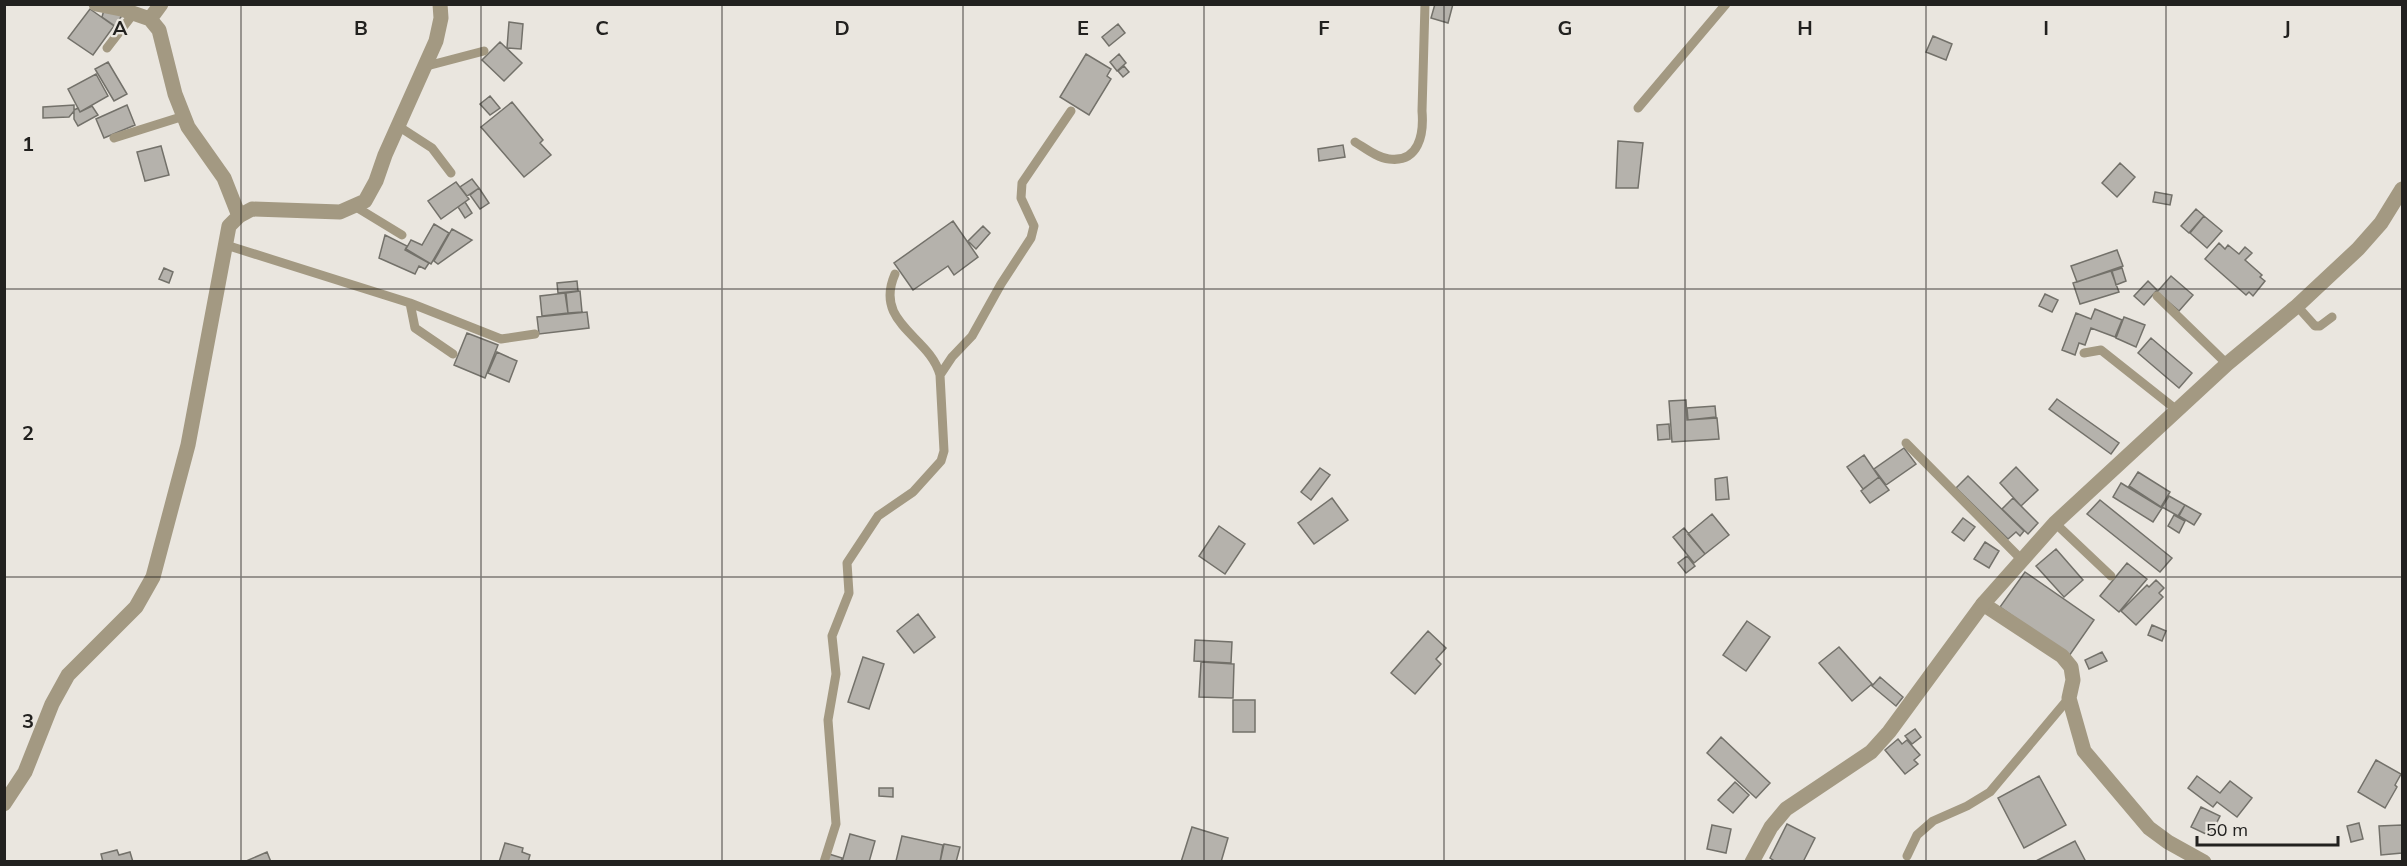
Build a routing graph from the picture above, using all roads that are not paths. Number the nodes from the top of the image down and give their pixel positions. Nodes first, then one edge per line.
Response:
1 (96, 4) edge
2 (161, 4) edge
3 (440, 4) edge
4 (1425, 4) edge
5 (1726, 4) edge
6 (134, 14) junction
7 (150, 19) junction
8 (107, 48) dead end
9 (484, 51) dead end
10 (423, 67) junction
11 (1638, 108) dead end
12 (1071, 111) dead end
13 (184, 116) junction
14 (398, 126) junction
15 (114, 138) dead end
16 (1355, 142) dead end
17 (451, 173) dead end
18 (2403, 189) edge
19 (356, 207) junction
20 (239, 216) junction
21 (402, 235) dead end
22 (226, 245) junction
23 (895, 274) dead end
24 (2157, 296) dead end
25 (410, 303) junction
26 (2297, 306) junction
27 (2331, 317) dead end
28 (535, 334) dead end
29 (2084, 352) dead end
30 (453, 354) dead end
31 (2228, 364) junction
32 (940, 375) junction
33 (2178, 411) junction
34 (1906, 443) dead end
35 (2055, 523) junction
36 (2022, 560) junction
37 (2111, 576) dead end
38 (1983, 604) junction
39 (2069, 698) junction
40 (4, 804) edge
41 (1906, 856) dead end
42 (824, 861) edge
43 (1752, 861) edge
44 (2204, 861) edge

1 - 6 street
2 - 7 street
3 - 10 street
4 - 16 lane
5 - 11 lane
6 - 7 street
6 - 8 lane
7 - 13 street
9 - 10 lane
10 - 14 street
12 - 32 lane
13 - 15 lane
13 - 20 street
14 - 17 lane
14 - 19 street
18 - 26 street
19 - 20 street
19 - 21 lane
20 - 22 street
22 - 25 lane
22 - 40 street
23 - 32 lane
24 - 31 lane
25 - 28 lane
25 - 30 lane
26 - 27 lane
26 - 31 street
29 - 33 lane
31 - 33 street
32 - 42 lane
33 - 35 street
34 - 36 lane
35 - 36 street
35 - 37 lane
36 - 38 street
38 - 39 street
38 - 43 street
39 - 41 lane
39 - 44 street

